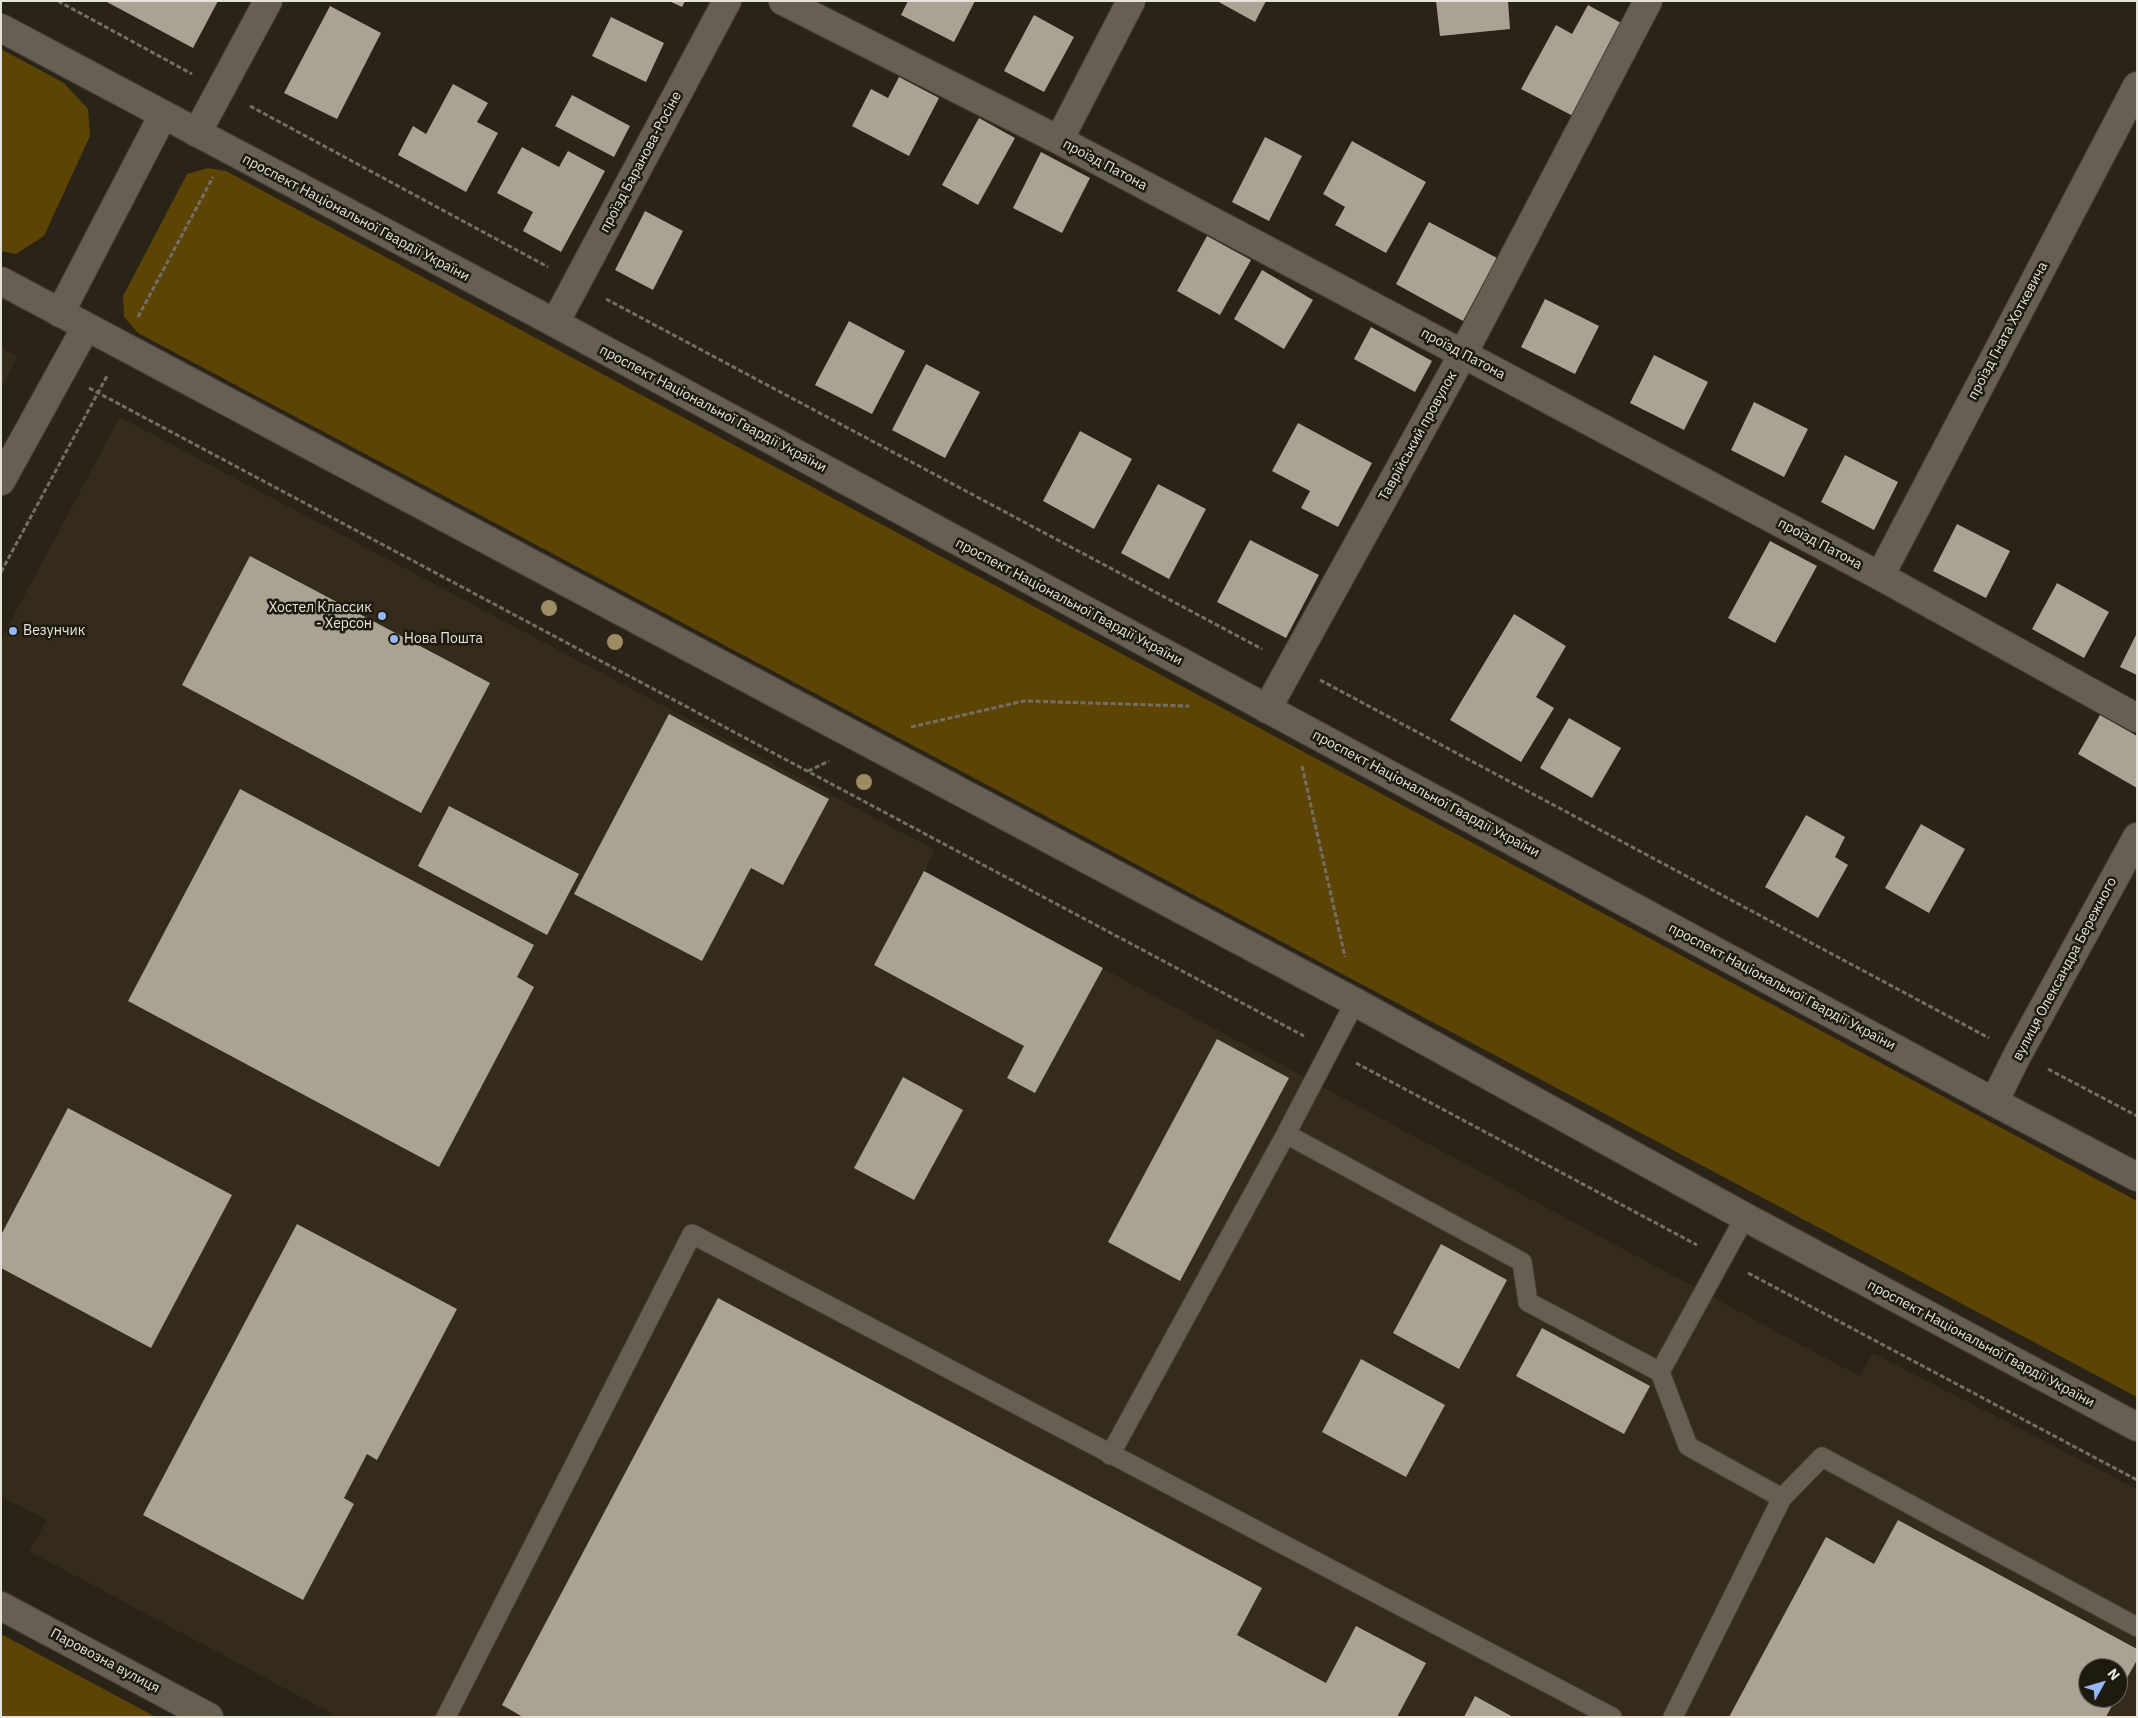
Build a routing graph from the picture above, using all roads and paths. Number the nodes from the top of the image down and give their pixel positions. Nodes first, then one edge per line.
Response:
1 (58, 1) edge
2 (268, 1) edge
3 (727, 1) edge
4 (783, 1) edge
5 (1131, 1) edge
6 (1648, 1) edge
7 (1, 28) edge
8 (2137, 86) edge
9 (221, 89) junction
10 (163, 115) junction
11 (197, 133) junction
12 (1059, 140) junction
13 (1, 281) edge
14 (577, 283) junction
15 (60, 313) junction
16 (555, 323) junction
17 (86, 327) junction
18 (1463, 354) junction
19 (60, 373) junction
20 (1, 481) edge
21 (1880, 576) junction
22 (1291, 664) junction
23 (1199, 706) dead end
24 (1267, 709) junction
25 (2137, 718) edge
26 (868, 743) junction
27 (1301, 759) dead end
28 (808, 771) junction
29 (2137, 836) edge
30 (1354, 1002) junction
31 (1329, 1049) junction
32 (2018, 1054) junction
33 (1994, 1102) junction
34 (2137, 1116) edge
35 (1286, 1134) junction
36 (2137, 1177) edge
37 (1745, 1216) junction
38 (1722, 1259) junction
39 (1660, 1372) junction
40 (2137, 1427) edge
41 (1110, 1455) junction
42 (2137, 1480) edge
43 (1782, 1498) junction
44 (1, 1606) edge
45 (2137, 1626) edge
46 (209, 1717) edge
47 (446, 1717) edge
48 (1612, 1717) edge
49 (1673, 1717) edge

1 - 9 path
2 - 9 street
3 - 14 street, проїзд Баранова-Росіне
4 - 12 street, проїзд Патона
5 - 12 street
6 - 18 street, Таврійський провулок
7 - 10 street, проспект Національної Гвардії України
8 - 21 street, проїзд Гната Хоткевича
9 - 11 street
9 - 14 path
10 - 11 street, проспект Національної Гвардії України
10 - 15 street
11 - 16 street, проспект Національної Гвардії України
12 - 18 street, проїзд Патона
13 - 15 street, проспект Національної Гвардії України
14 - 16 street, проїзд Баранова-Росіне
14 - 22 path
15 - 17 street, проспект Національної Гвардії України
16 - 24 street, проспект Національної Гвардії України
17 - 19 street
17 - 26 street, проспект Національної Гвардії України
18 - 21 street, проїзд Патона
18 - 22 street, Таврійський провулок
19 - 20 street
19 - 28 path
21 - 25 street, проїзд Патона
22 - 24 street, Таврійський провулок
22 - 32 path
23 - 26 path
24 - 33 street, проспект Національної Гвардії України
26 - 28 path
26 - 30 street, проспект Національної Гвардії України
27 - 30 path
28 - 31 path
29 - 32 street, вулиця Олександра Бережного
30 - 31 lane
30 - 37 street, проспект Національної Гвардії України
31 - 35 lane
31 - 38 path
32 - 33 street, вулиця Олександра Бережного
32 - 34 path
33 - 36 street, проспект Національної Гвардії України
35 - 39 lane
35 - 41 lane
37 - 38 lane
37 - 40 street, проспект Національної Гвардії України
38 - 39 lane
38 - 42 path
39 - 43 lane
41 - 47 lane
41 - 48 lane
43 - 45 lane
43 - 49 lane
44 - 46 street, Паровозна вулиця

